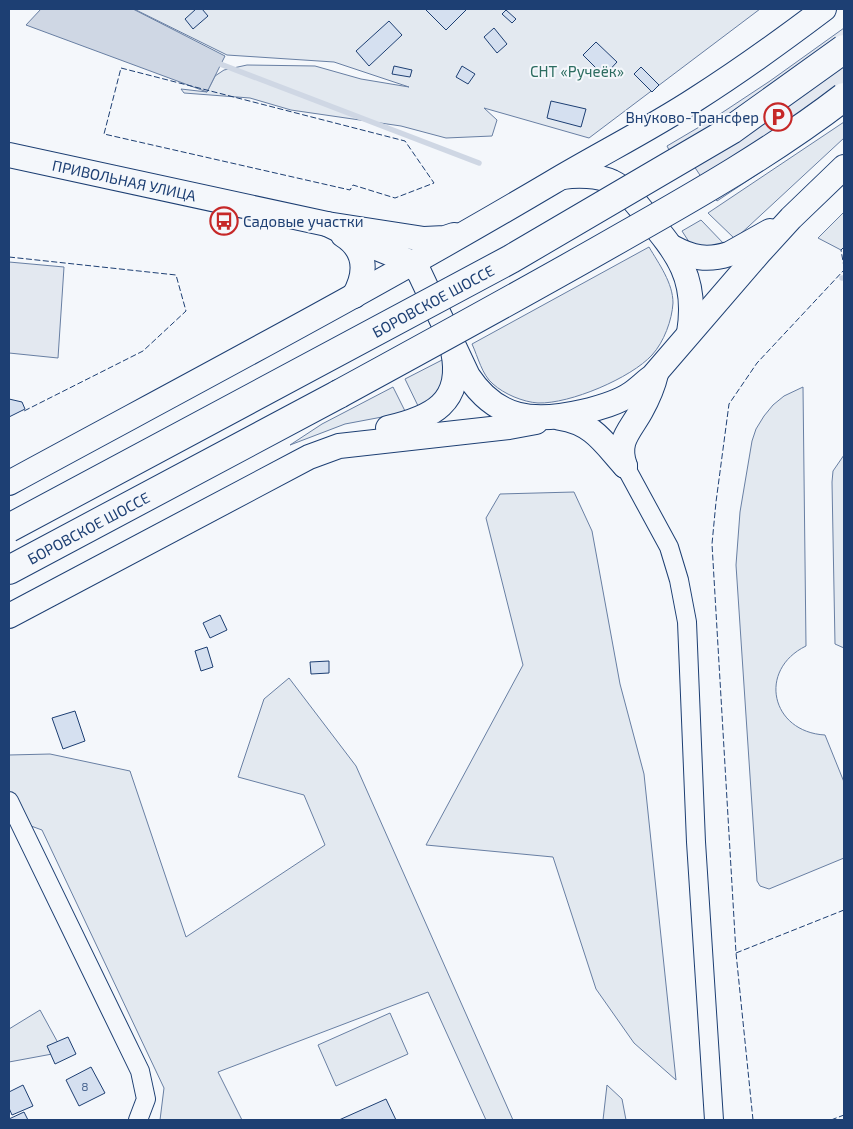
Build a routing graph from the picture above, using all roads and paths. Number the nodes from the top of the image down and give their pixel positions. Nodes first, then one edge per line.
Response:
1 (824, 9) edge
2 (844, 49) edge
3 (844, 97) edge
4 (9, 154) edge
5 (844, 166) edge
6 (561, 178) junction
7 (789, 220) junction
8 (484, 223) junction
9 (327, 224) junction
10 (441, 247) junction
11 (672, 247) junction
12 (413, 263) junction
13 (354, 296) junction
14 (435, 306) junction
15 (689, 333) junction
16 (451, 340) junction
17 (657, 371) junction
18 (555, 418) junction
19 (329, 448) junction
20 (625, 466) junction
21 (9, 483) edge
22 (9, 528) edge
23 (9, 570) edge
24 (9, 616) edge
25 (9, 801) edge
26 (138, 1120) edge
27 (714, 1120) edge

1 - 6 main road
2 - 22 main road, БОРОВСКОЕ ШОССЕ, bridge
3 - 23 main road, БОРОВСКОЕ ШОССЕ, bridge
4 - 9 main road, ПРИВОЛЬНАЯ УЛИЦА
5 - 7 main road
6 - 8 main road
6 - 11 main road
7 - 11 main road
7 - 15 main road
8 - 9 main road
8 - 10 main road
9 - 12 main road
9 - 13 main road
10 - 12 main road
10 - 14 main road
11 - 15 main road
12 - 13 main road
12 - 14 main road
13 - 21 main road
14 - 16 main road
15 - 17 main road
16 - 18 main road
16 - 19 main road
17 - 18 main road
17 - 20 main road
18 - 19 main road
18 - 20 main road
19 - 24 main road
20 - 27 street
25 - 26 street

